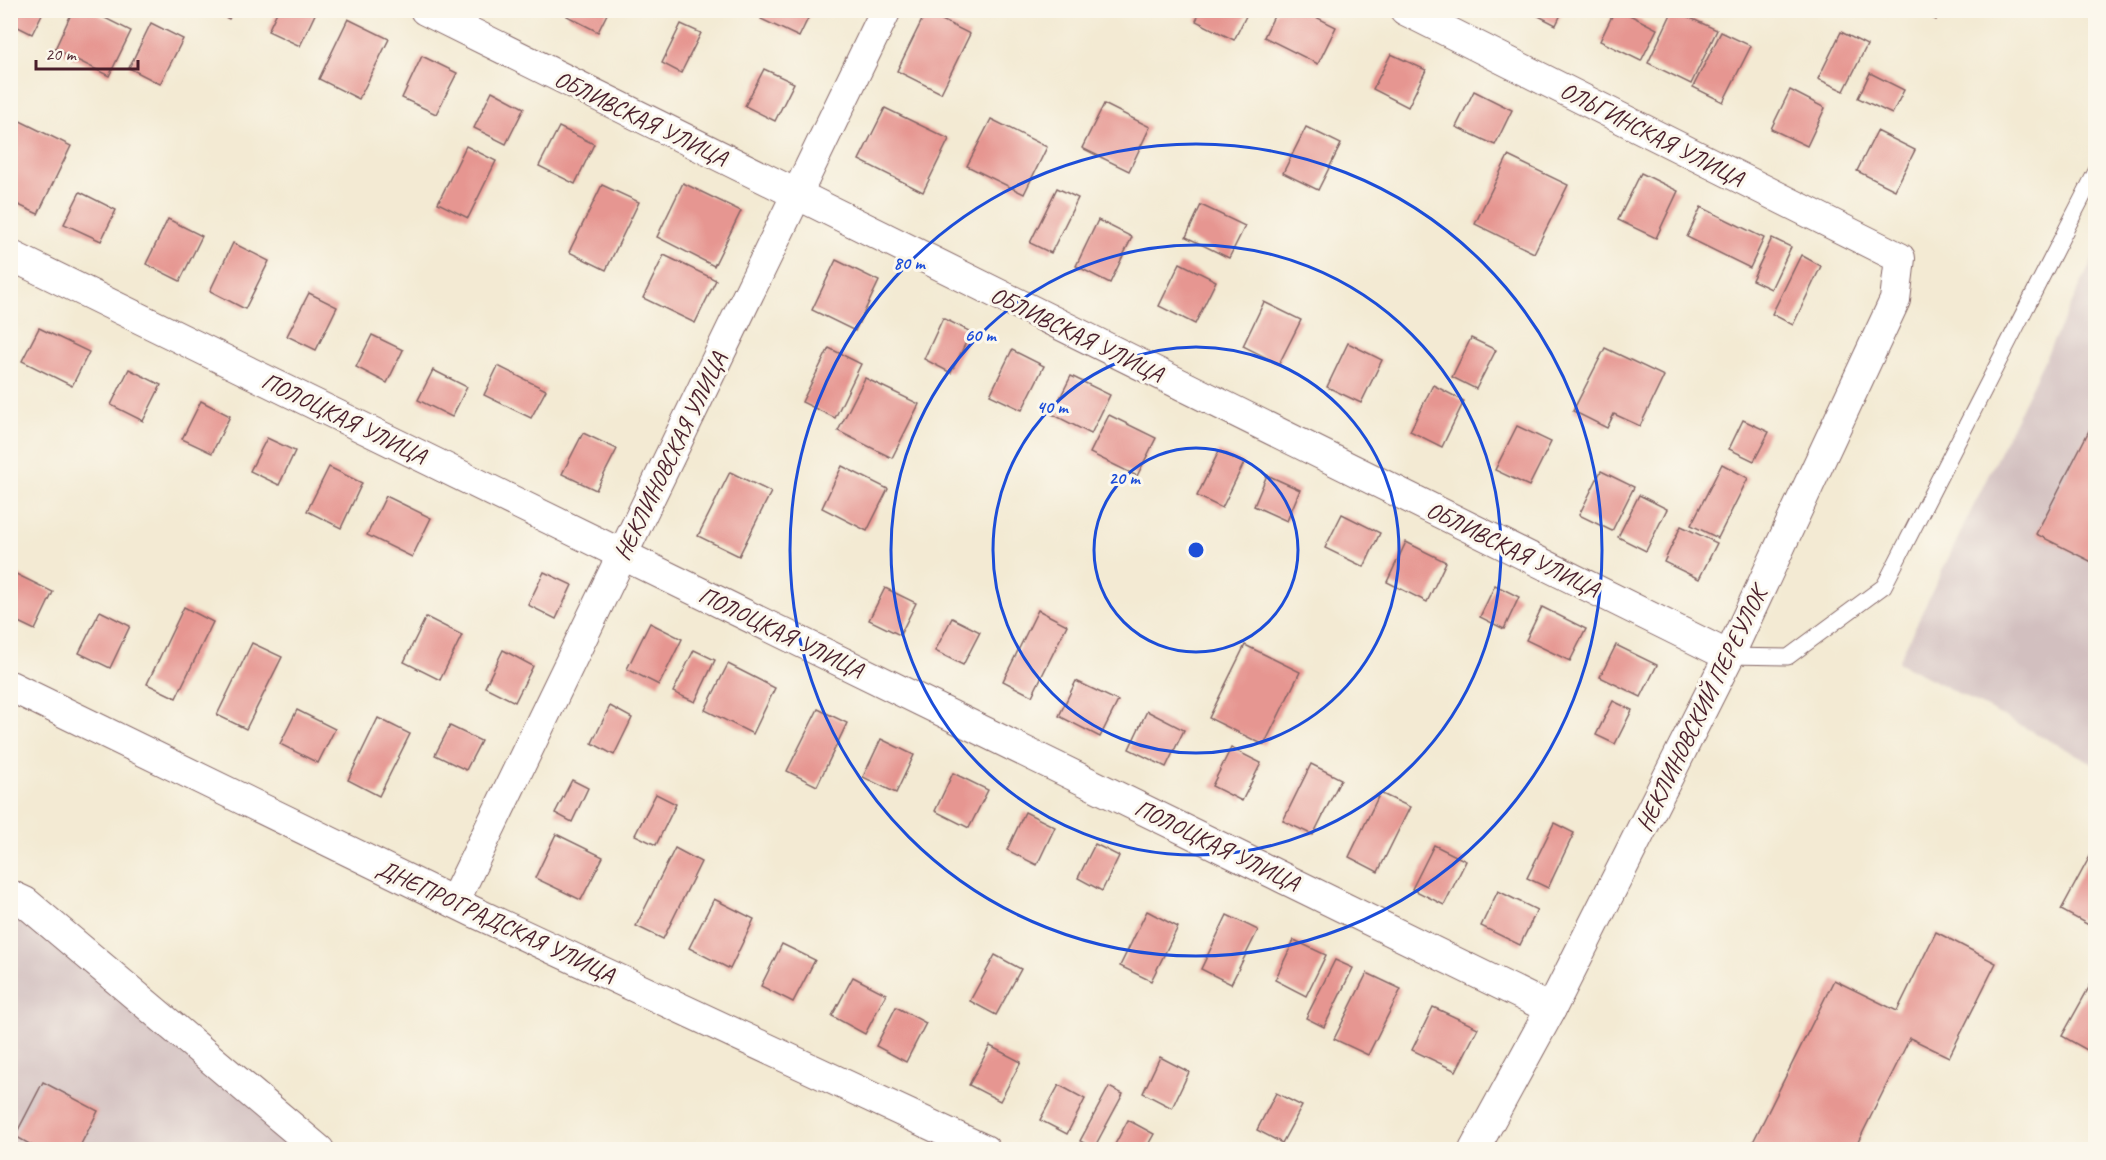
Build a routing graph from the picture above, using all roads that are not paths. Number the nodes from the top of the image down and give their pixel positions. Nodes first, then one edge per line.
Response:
1 (425, 10) edge
2 (886, 10) edge
3 (1405, 10) edge
4 (2096, 171) edge
5 (797, 195) junction
6 (10, 255) edge
7 (1900, 258) joint
8 (623, 554) junction
9 (1729, 656) junction
10 (10, 686) edge
11 (10, 895) edge
12 (454, 902) junction
13 (1551, 1009) junction
14 (319, 1149) edge
15 (985, 1149) edge
16 (1474, 1149) edge

1 - 5 street, ОБЛИВСКАЯ УЛИЦА
2 - 5 street, НЕКЛИНОВСКАЯ УЛИЦА
3 - 7 street, ОЛЬГИНСКАЯ УЛИЦА
4 - 9 lane
5 - 8 street, НЕКЛИНОВСКАЯ УЛИЦА
5 - 9 street, ОБЛИВСКАЯ УЛИЦА
6 - 8 street, ПОЛОЦКАЯ УЛИЦА
7 - 9 street, НЕКЛИНОВСКИЙ ПЕРЕУЛОК
8 - 12 street, НЕКЛИНОВСКАЯ УЛИЦА
8 - 13 street, ПОЛОЦКАЯ УЛИЦА
9 - 13 street, НЕКЛИНОВСКИЙ ПЕРЕУЛОК
10 - 12 street, ДНЕПРОГРАДСКАЯ УЛИЦА
11 - 14 street
12 - 15 street, ДНЕПРОГРАДСКАЯ УЛИЦА
13 - 16 street, НЕКЛИНОВСКИЙ ПЕРЕУЛОК

